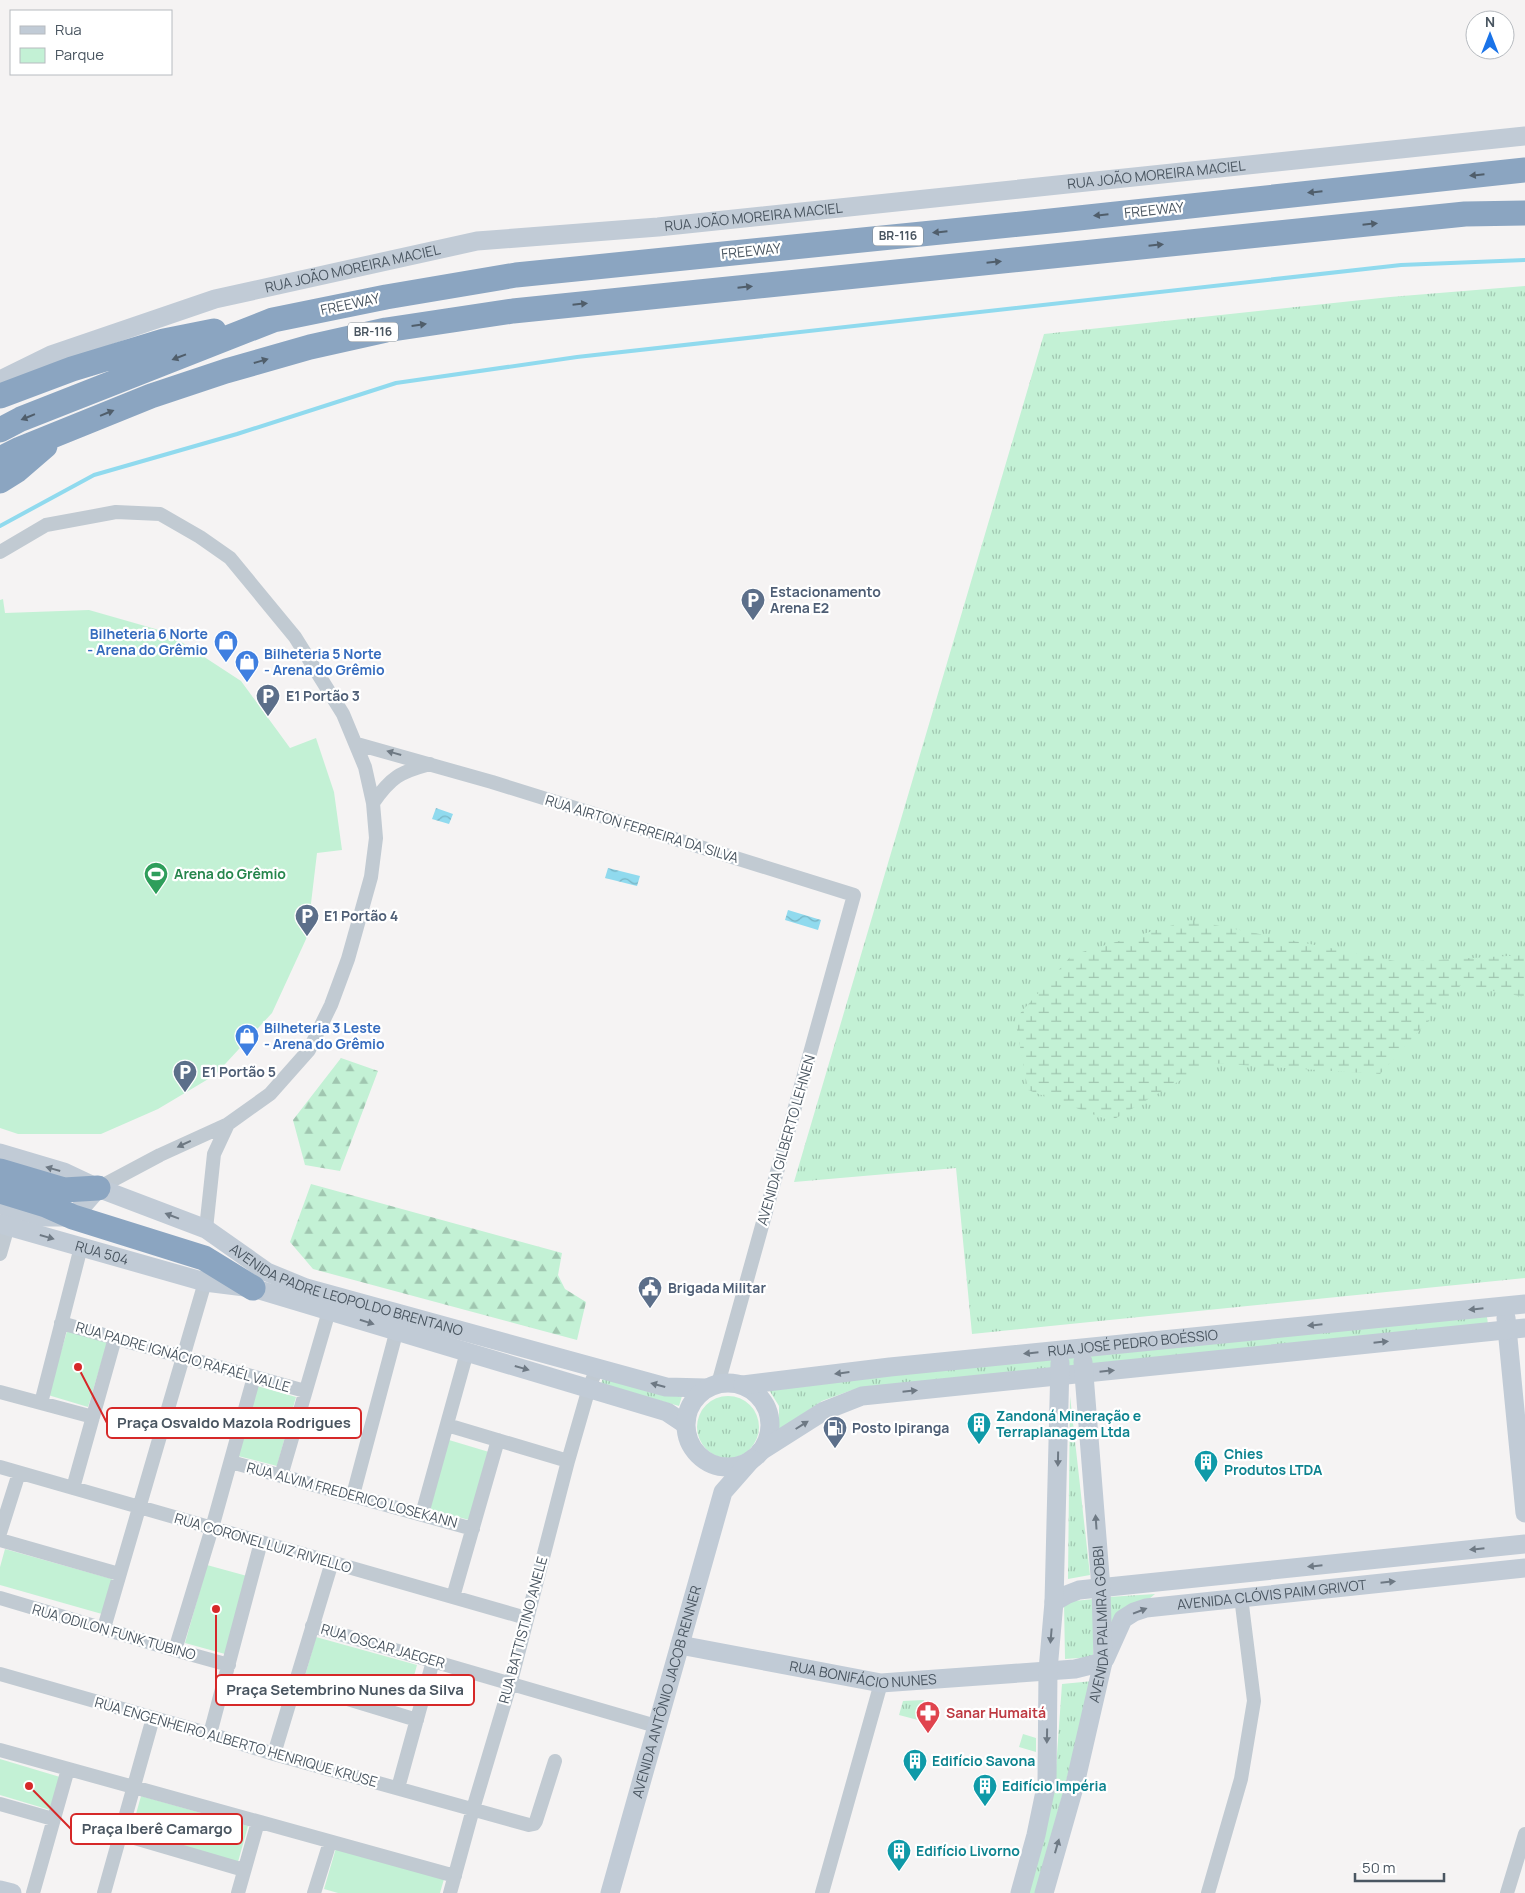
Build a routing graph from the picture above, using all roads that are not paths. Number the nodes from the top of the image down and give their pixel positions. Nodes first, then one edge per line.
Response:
1 (1525, 136) edge
2 (1525, 170) edge
3 (1525, 213) edge
4 (274, 320) junction
5 (0, 380) edge
6 (0, 396) edge
7 (0, 430) edge
8 (62, 431) junction
9 (0, 459) edge
10 (0, 481) edge
11 (0, 552) edge
12 (357, 744) junction
13 (431, 764) junction
14 (373, 802) junction
15 (854, 895) joint
16 (228, 1124) junction
17 (0, 1153) edge
18 (0, 1171) edge
19 (98, 1188) junction
20 (0, 1191) edge
21 (55, 1198) junction
22 (0, 1205) edge
23 (73, 1217) junction
24 (4, 1225) edge
25 (206, 1229) junction
26 (81, 1247) junction
27 (0, 1254) edge
28 (205, 1282) junction
29 (253, 1288) junction
30 (304, 1296) junction
31 (1525, 1304) edge
32 (1504, 1306) junction
33 (329, 1311) junction
34 (61, 1323) junction
35 (398, 1323) junction
36 (1516, 1329) edge
37 (115, 1338) junction
38 (1080, 1348) junction
39 (1061, 1350) junction
40 (467, 1352) junction
41 (183, 1357) junction
42 (555, 1358) junction
43 (597, 1368) junction
44 (1085, 1373) junction
45 (1060, 1375) junction
46 (550, 1376) junction
47 (254, 1377) junction
48 (712, 1386) junction
49 (743, 1386) junction
50 (589, 1388) junction
51 (305, 1391) junction
52 (0, 1392) edge
53 (41, 1403) junction
54 (93, 1417) junction
55 (685, 1424) junction
56 (447, 1425) junction
57 (498, 1440) junction
58 (756, 1455) junction
59 (568, 1461) junction
60 (231, 1462) junction
61 (714, 1465) junction
62 (0, 1467) edge
63 (19, 1473) junction
64 (281, 1476) junction
65 (72, 1488) junction
66 (723, 1492) junction
67 (352, 1495) junction
68 (140, 1507) junction
69 (1525, 1513) edge
70 (422, 1514) junction
71 (212, 1528) junction
72 (473, 1528) junction
73 (0, 1533) edge
74 (0, 1540) edge
75 (261, 1542) junction
76 (1525, 1544) edge
77 (332, 1562) junction
78 (1525, 1568) edge
79 (118, 1574) junction
80 (1101, 1588) junction
81 (453, 1597) junction
82 (1240, 1597) junction
83 (0, 1598) edge
84 (1054, 1602) junction
85 (526, 1618) junction
86 (312, 1626) junction
87 (104, 1628) junction
88 (680, 1645) junction
89 (175, 1650) junction
90 (433, 1661) junction
91 (1103, 1662) junction
92 (229, 1664) junction
93 (1048, 1670) junction
94 (0, 1674) edge
95 (881, 1683) junction
96 (295, 1684) junction
97 (510, 1685) junction
98 (153, 1718) junction
99 (417, 1720) junction
100 (656, 1726) junction
101 (210, 1734) junction
102 (0, 1750) edge
103 (274, 1754) junction
104 (555, 1761) dead end
105 (68, 1769) junction
106 (134, 1788) junction
107 (398, 1788) junction
108 (0, 1804) edge
109 (473, 1809) junction
110 (53, 1819) junction
111 (258, 1822) junction
112 (121, 1834) junction
113 (1525, 1834) edge
114 (330, 1842) junction
115 (244, 1870) junction
116 (455, 1876) junction
117 (0, 1890) edge
118 (12, 1893) edge
119 (33, 1893) edge
120 (104, 1893) edge
121 (238, 1893) edge
122 (314, 1893) edge
123 (450, 1893) edge
124 (610, 1893) edge
125 (822, 1893) edge
126 (1020, 1893) edge
127 (1044, 1893) edge
128 (1208, 1893) edge
129 (1507, 1893) edge

1 - 5 street, RUA JOÃO MOREIRA MACIEL
2 -> 4 highway, FREEWAY / BR-116
8 -> 3 highway, BR-116
4 - 6 highway
4 -> 7 highway, FREEWAY / BR-116
8 - 9 highway, BR-116
8 - 10 highway
11 - 12 street
13 -> 12 street, RUA AIRTON FERREIRA DA SILVA
12 - 14 street
13 - 14 street
13 - 15 street, RUA AIRTON FERREIRA DA SILVA
14 - 16 street
15 - 48 street, AVENIDA GILBERTO LEHNEN
16 -> 19 street
16 - 25 street
19 -> 17 street, AVENIDA PADRE LEOPOLDO BRENTANO
18 - 21 highway
19 - 21 highway
19 - 23 street
25 -> 19 street, AVENIDA PADRE LEOPOLDO BRENTANO
20 - 21 highway
21 - 23 highway
22 - 23 street
23 - 29 highway
24 -> 26 street, RUA 504
24 - 27 street
25 - 30 street, AVENIDA PADRE LEOPOLDO BRENTANO
26 - 28 street, RUA 504
26 - 34 street
28 - 29 street, AVENIDA PADRE LEOPOLDO BRENTANO
28 - 41 street
29 - 30 street, AVENIDA PADRE LEOPOLDO BRENTANO
30 - 33 street, AVENIDA PADRE LEOPOLDO BRENTANO
30 - 35 street, AVENIDA PADRE LEOPOLDO BRENTANO
31 - 32 street, RUA JOSÉ PEDRO BOÉSSIO
32 - 36 street
32 -> 38 street, RUA JOSÉ PEDRO BOÉSSIO
33 -> 35 street, AVENIDA PADRE LEOPOLDO BRENTANO
33 - 51 street
34 - 37 street, RUA PADRE IGNÁCIO RAFAÉL VALLE
34 - 53 street
35 - 40 street, AVENIDA PADRE LEOPOLDO BRENTANO
35 - 42 street, AVENIDA PADRE LEOPOLDO BRENTANO
35 - 67 street
44 -> 36 street, RUA JOSÉ PEDRO BOÉSSIO
36 - 69 street
37 - 41 street, RUA PADRE IGNÁCIO RAFAÉL VALLE
37 - 54 street
38 - 39 street, RUA JOSÉ PEDRO BOÉSSIO
38 - 44 street, AVENIDA PALMIRA GOBBI
39 - 45 street
39 -> 49 street, RUA JOSÉ PEDRO BOÉSSIO
40 -> 46 street, AVENIDA PADRE LEOPOLDO BRENTANO
40 - 56 street
41 - 47 street, RUA PADRE IGNÁCIO RAFAÉL VALLE
41 - 68 street
42 - 43 street, AVENIDA PADRE LEOPOLDO BRENTANO
42 - 46 street
48 -> 43 street, AVENIDA PADRE LEOPOLDO BRENTANO
43 - 50 street, RUA BATTISTINO ANELE
44 - 45 street, RUA JOSÉ PEDRO BOÉSSIO
80 -> 44 street, AVENIDA PALMIRA GOBBI
58 -> 45 street, RUA JOSÉ PEDRO BOÉSSIO
45 -> 84 street
46 - 50 street, AVENIDA PADRE LEOPOLDO BRENTANO
47 - 51 street, RUA PADRE IGNÁCIO RAFAÉL VALLE
47 - 60 street
48 - 49 street
48 - 55 street
49 - 58 street
50 - 55 street, AVENIDA PADRE LEOPOLDO BRENTANO
50 - 59 street, RUA BATTISTINO ANELE
51 - 64 street
52 - 53 street
53 - 54 street
54 - 65 street
55 - 61 street
56 - 57 street
56 - 70 street
57 - 59 street
57 - 72 street
58 - 61 street
58 - 66 street, AVENIDA ANTÔNIO JACOB RENNER
59 - 85 street, RUA BATTISTINO ANELE
60 - 64 street, RUA ALVIM FREDERICO LOSEKANN
60 - 71 street
61 - 66 street
62 - 63 street, RUA CORONEL LUIZ RIVIELLO
63 - 65 street, RUA CORONEL LUIZ RIVIELLO
63 - 73 street
64 - 67 street, RUA ALVIM FREDERICO LOSEKANN
65 - 68 street, RUA CORONEL LUIZ RIVIELLO
66 - 88 street, AVENIDA ANTÔNIO JACOB RENNER
67 - 70 street, RUA ALVIM FREDERICO LOSEKANN
68 - 71 street, RUA CORONEL LUIZ RIVIELLO
68 - 79 street
70 - 72 street, RUA ALVIM FREDERICO LOSEKANN
71 - 75 street, RUA CORONEL LUIZ RIVIELLO
71 - 89 street
72 - 81 street
74 - 79 street
75 - 77 street, RUA CORONEL LUIZ RIVIELLO
75 - 92 street
76 -> 80 street, AVENIDA CLÓVIS PAIM GRIVOT
77 - 81 street, RUA CORONEL LUIZ RIVIELLO
77 - 86 street
82 -> 78 street, AVENIDA CLÓVIS PAIM GRIVOT
79 - 87 street
80 - 84 street, AVENIDA CLÓVIS PAIM GRIVOT
80 - 91 street, AVENIDA PALMIRA GOBBI
81 - 85 street, RUA CORONEL LUIZ RIVIELLO
91 -> 82 street, AVENIDA CLÓVIS PAIM GRIVOT
82 - 128 street
83 - 87 street, RUA ODILON FUNK TUBINO
84 -> 93 street
85 - 97 street, RUA BATTISTINO ANELE
86 - 90 street, RUA OSCAR JAEGER
86 - 96 street
87 - 89 street, RUA ODILON FUNK TUBINO
88 - 95 street, RUA BONIFÁCIO NUNES
88 - 100 street, AVENIDA ANTÔNIO JACOB RENNER
89 - 92 street, RUA ODILON FUNK TUBINO
90 - 97 street, RUA OSCAR JAEGER
90 - 99 street
91 - 93 street
127 -> 91 street, AVENIDA PALMIRA GOBBI
92 - 101 street
93 - 95 street, RUA BONIFÁCIO NUNES
93 -> 126 street
94 - 98 street, RUA ENGENHEIRO ALBERTO HENRIQUE KRUSE
95 - 125 street
96 - 99 street
96 - 103 street
97 - 100 street, RUA OSCAR JAEGER
97 - 109 street, RUA BATTISTINO ANELE
98 - 101 street, RUA ENGENHEIRO ALBERTO HENRIQUE KRUSE
98 - 106 street
99 - 107 street
100 - 124 street, AVENIDA ANTÔNIO JACOB RENNER
101 - 103 street, RUA ENGENHEIRO ALBERTO HENRIQUE KRUSE
102 - 105 street
103 - 107 street, RUA ENGENHEIRO ALBERTO HENRIQUE KRUSE
104 - 109 street, RUA ENGENHEIRO ALBERTO HENRIQUE KRUSE
105 - 106 street
105 - 110 street
106 - 111 street
106 - 112 street
107 - 109 street, RUA ENGENHEIRO ALBERTO HENRIQUE KRUSE
108 - 110 street
109 - 116 street, RUA BATTISTINO ANELE
110 - 119 street
111 - 114 street
111 - 115 street
112 - 115 street
112 - 120 street
113 - 129 street
114 - 116 street
114 - 122 street
115 - 121 street
116 - 123 street, RUA BATTISTINO ANELE
117 - 118 street

